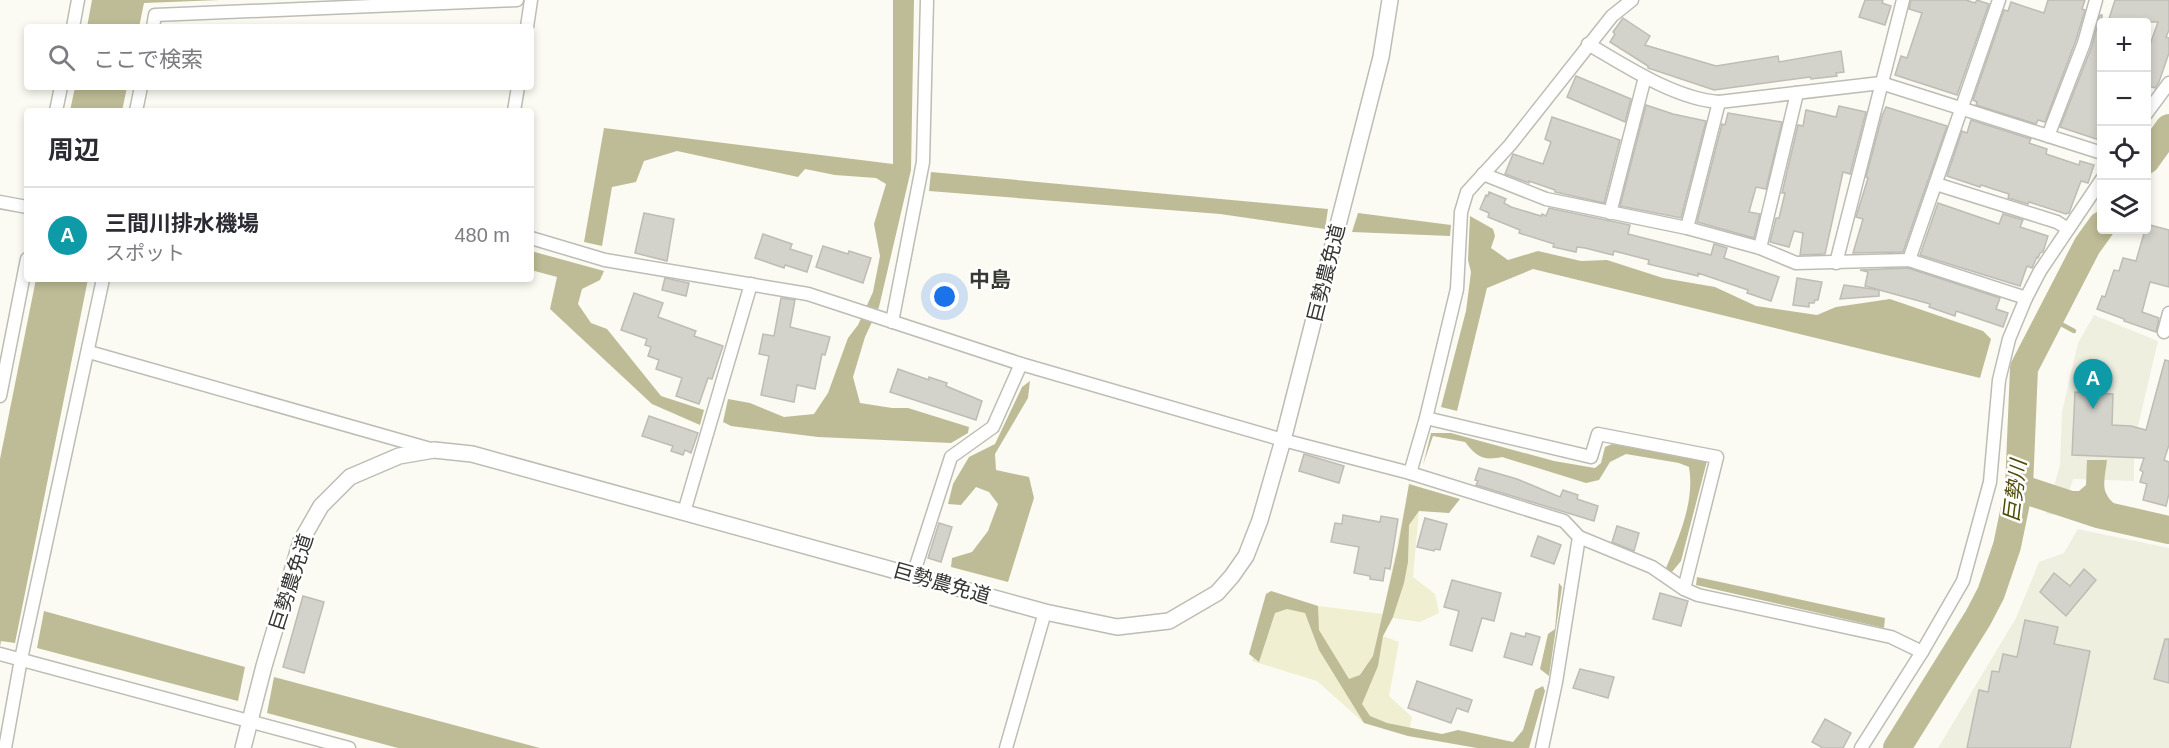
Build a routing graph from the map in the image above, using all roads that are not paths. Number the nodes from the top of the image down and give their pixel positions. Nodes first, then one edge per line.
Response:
1 (76, 0) edge
2 (517, 0) edge
3 (531, 0) edge
4 (927, 0) edge
5 (1390, 0) edge
6 (1632, 0) edge
7 (1903, 0) edge
8 (1999, 0) edge
9 (2096, 0) edge
10 (73, 24) edge
11 (154, 24) edge
12 (527, 24) edge
13 (1588, 44) junction
14 (1645, 77) junction
15 (1881, 83) junction
16 (2169, 83) edge
17 (60, 90) edge
18 (140, 90) edge
19 (518, 90) edge
20 (1797, 93) junction
21 (1719, 102) junction
22 (2151, 107) edge
23 (57, 108) edge
24 (137, 108) edge
25 (514, 108) edge
26 (1962, 109) junction
27 (2048, 136) junction
28 (2097, 151) edge
29 (1483, 174) junction
30 (2101, 180) edge
31 (1936, 184) junction
32 (0, 202) edge
33 (24, 206) edge
34 (1610, 213) junction
35 (1687, 228) junction
36 (2068, 229) junction
37 (534, 239) edge
38 (1760, 249) junction
39 (1909, 260) junction
40 (1836, 263) junction
41 (24, 274) edge
42 (102, 282) edge
43 (751, 284) junction
44 (2026, 298) junction
45 (2169, 313) edge
46 (886, 320) junction
47 (2164, 332) dead end
48 (89, 352) junction
49 (1021, 364) junction
50 (0, 396) edge
51 (1426, 418) junction
52 (1283, 440) junction
53 (434, 450) junction
54 (1410, 473) junction
55 (684, 512) junction
56 (1579, 537) junction
57 (913, 575) junction
58 (1684, 589) junction
59 (1045, 612) junction
60 (1922, 652) junction
61 (2, 654) edge
62 (21, 659) junction
63 (250, 722) junction
64 (4, 748) edge
65 (243, 748) edge
66 (349, 748) edge
67 (1006, 748) edge
68 (1542, 748) edge
69 (1861, 748) edge

1 - 10 street
2 - 11 street
3 - 12 street
4 - 46 street
5 - 52 street, 巨勢農免道
6 - 13 street
7 - 15 street
8 - 26 street
9 - 27 street
13 - 14 street
13 - 29 street
14 - 21 street
14 - 34 street
15 - 20 street
15 - 26 street
15 - 40 street
16 - 22 street
17 - 23 street
18 - 24 street
19 - 25 street
20 - 21 street
20 - 38 street
21 - 35 street
26 - 27 street
26 - 31 street
27 - 28 street
29 - 34 street
29 - 51 street
30 - 36 street
31 - 36 street
31 - 39 street
32 - 33 street
34 - 35 street
35 - 38 street
36 - 44 street
37 - 43 street
38 - 40 street
39 - 40 street
39 - 44 street
41 - 50 street
42 - 48 street
43 - 46 street
43 - 55 street
44 - 60 street
45 - 47 street
46 - 49 street
48 - 53 street
48 - 62 street
49 - 52 street
49 - 57 street
51 - 54 street
51 - 58 street
52 - 54 street
52 - 59 street, 巨勢農免道
53 - 55 street, 巨勢農免道
53 - 63 street, 巨勢農免道
54 - 56 street
55 - 57 street, 巨勢農免道
56 - 58 street
56 - 68 street
57 - 59 street, 巨勢農免道
58 - 60 street
59 - 67 street
60 - 69 street
61 - 62 street
62 - 63 street
62 - 64 street
63 - 65 street, 巨勢農免道
63 - 66 street

